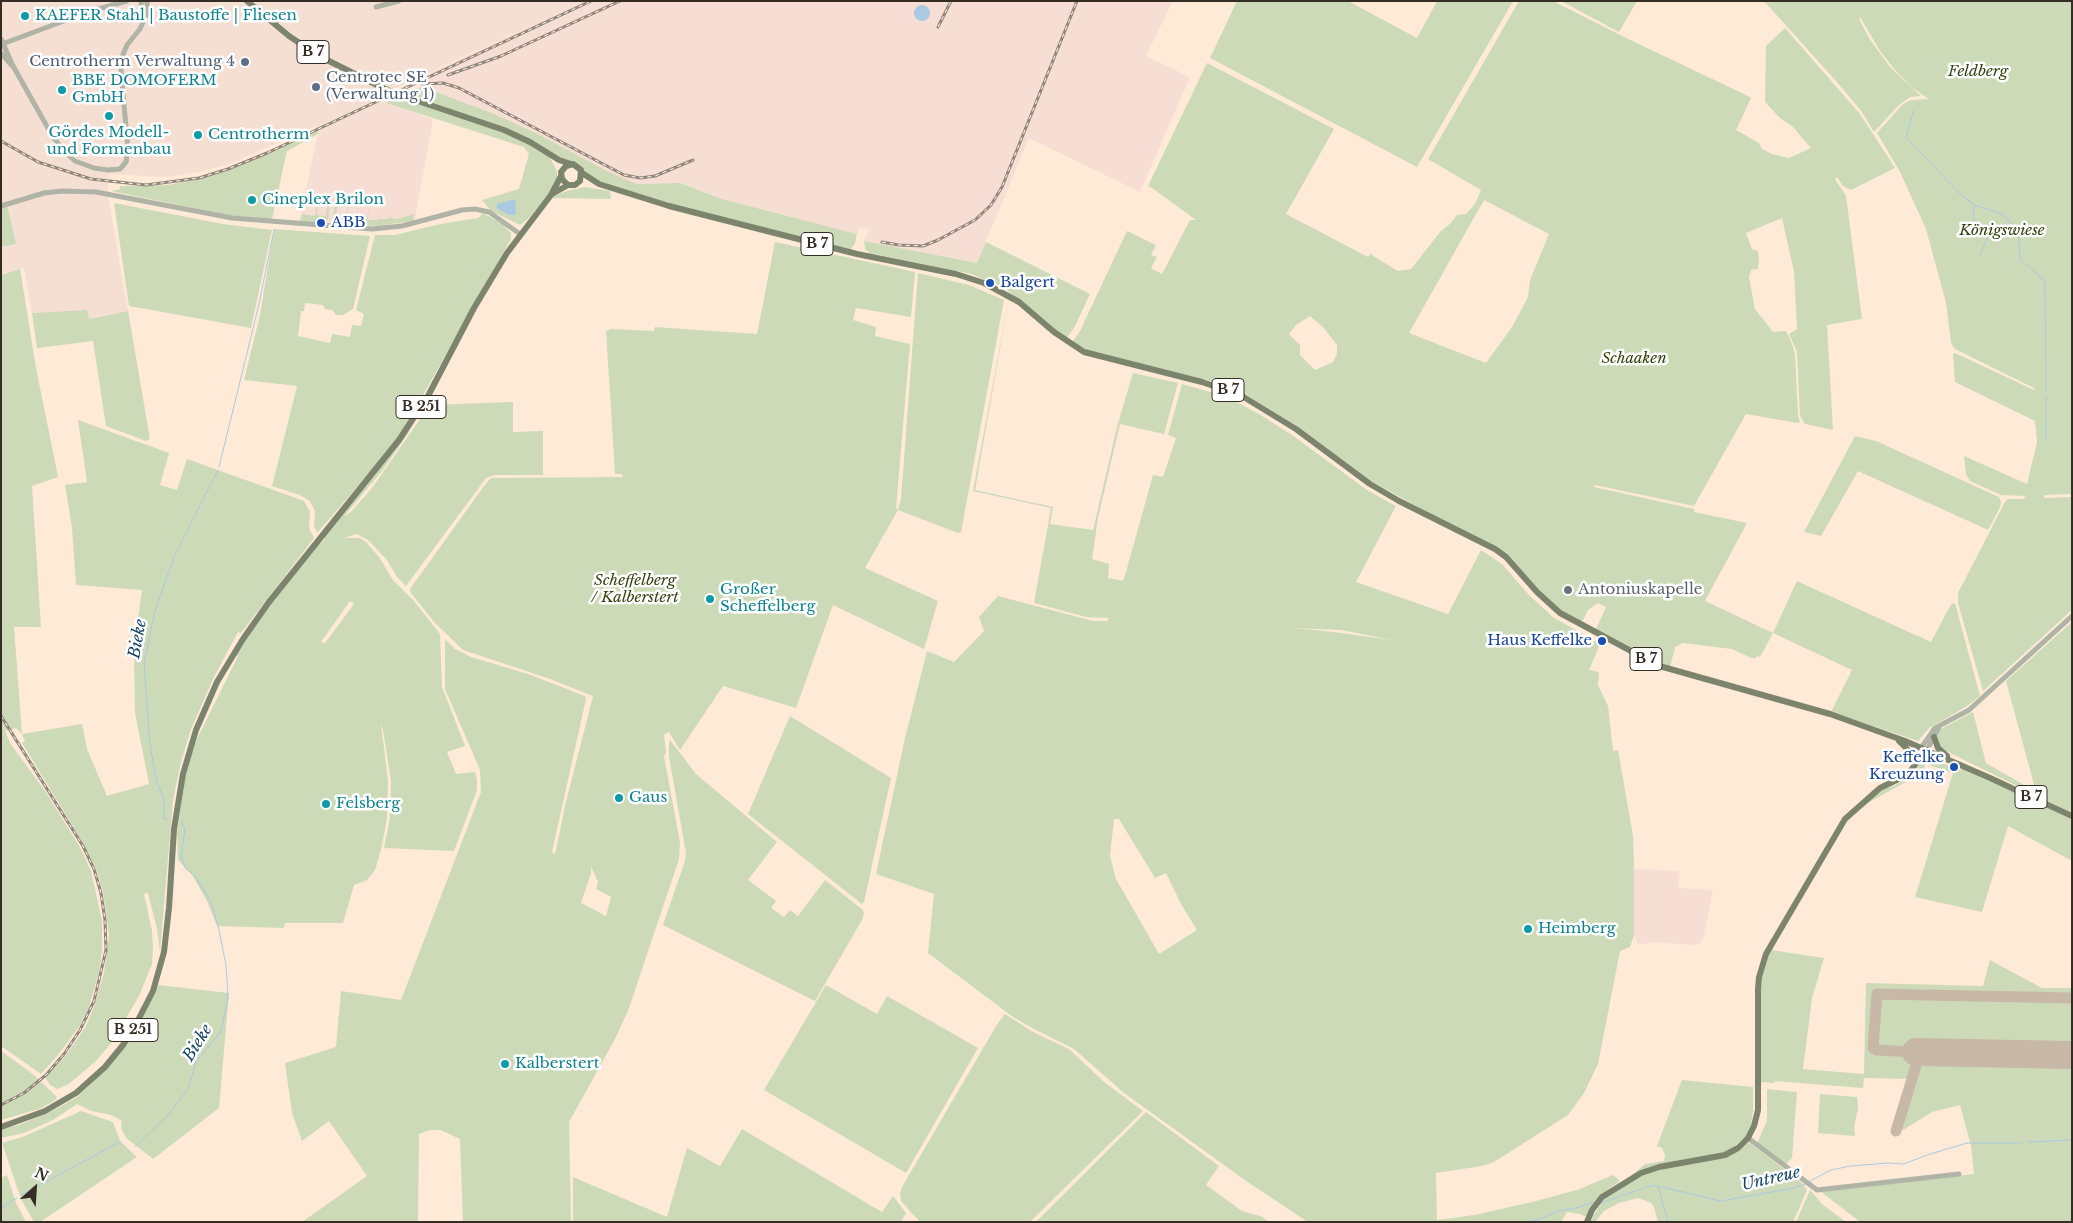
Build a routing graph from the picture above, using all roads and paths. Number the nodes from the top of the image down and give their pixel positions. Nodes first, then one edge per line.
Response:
1 (127, 1) edge
2 (141, 1) edge
3 (148, 1) edge
4 (399, 1) edge
5 (247, 2) edge
6 (376, 7) dead end
7 (142, 24) junction
8 (2, 43) edge
9 (1, 53) edge
10 (13, 66) junction
11 (553, 156) junction
12 (571, 164) junction
13 (582, 173) junction
14 (561, 174) junction
15 (578, 183) junction
16 (599, 184) junction
17 (568, 185) junction
18 (551, 195) junction
19 (1, 206) edge
20 (520, 234) junction
21 (2072, 616) edge
22 (1941, 724) junction
23 (1934, 737) junction
24 (1896, 738) junction
25 (1924, 749) junction
26 (1915, 760) junction
27 (1952, 760) junction
28 (1911, 771) junction
29 (2072, 816) edge
30 (1, 1127) edge
31 (1748, 1138) junction
32 (1959, 1174) dead end
33 (1588, 1222) edge

1 - 8 street
2 - 7 street
3 - 7 street
4 - 6 street
5 - 11 main road, B 7, bridge
7 - 10 street
8 - 10 street
9 - 10 street
11 - 12 main road, B 7
11 - 14 main road
12 - 13 main road, B 7
12 - 14 main road
13 - 15 main road
13 - 16 main road, B 7
14 - 17 main road
14 - 18 main road, B 251
15 - 16 main road, B 7
15 - 17 main road, B 7
16 - 24 main road, B 7
17 - 18 main road, B 251
18 - 20 main road, B 251
19 - 20 street
20 - 30 main road, B 251
21 - 22 street
22 - 23 street
22 - 25 street
23 - 25 street
23 - 27 main road, B 7
24 - 25 main road, B 7
24 - 26 main road, B 7
25 - 26 main road
25 - 27 main road, B 7
25 - 28 main road
26 - 28 main road
27 - 29 main road, B 7
28 - 31 main road
31 - 32 street
31 - 33 main road

